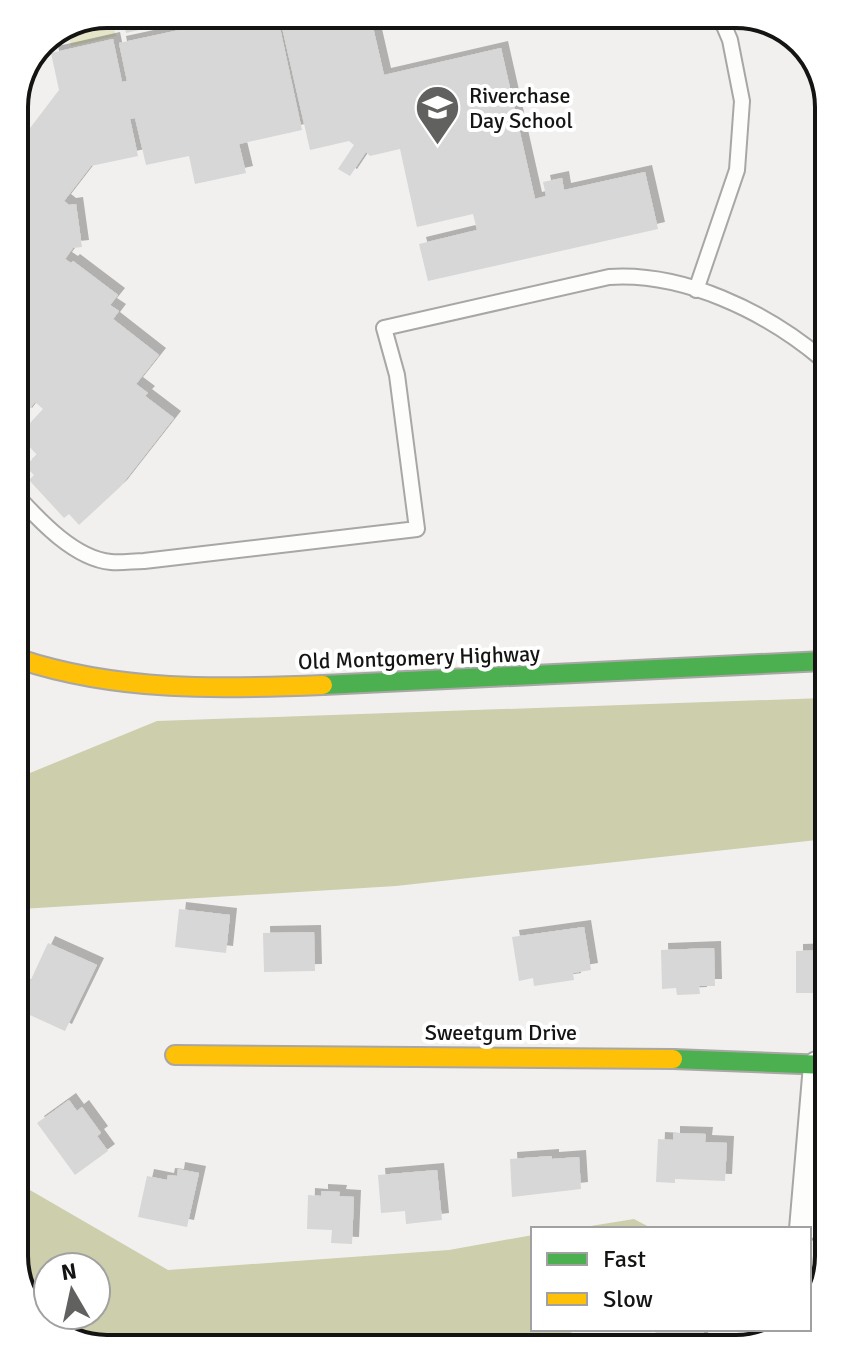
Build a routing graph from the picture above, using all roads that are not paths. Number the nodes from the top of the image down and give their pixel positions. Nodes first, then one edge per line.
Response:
1 (725, 28) edge
2 (696, 290) junction
3 (815, 353) edge
4 (28, 508) edge
5 (815, 661) edge
6 (28, 662) edge
7 (175, 1055) dead end
8 (815, 1065) edge
9 (815, 1125) edge
10 (803, 1227) edge

1 - 2 lane
2 - 3 lane
2 - 4 lane
5 - 6 street, Old Montgomery Highway
7 - 8 street, Sweetgum Drive
9 - 10 street

